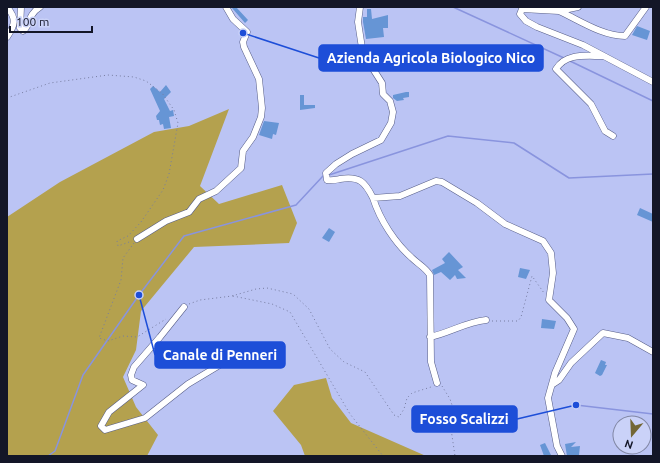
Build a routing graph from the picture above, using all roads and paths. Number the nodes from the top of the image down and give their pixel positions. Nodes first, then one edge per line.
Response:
1 (7, 7) edge
2 (21, 7) edge
3 (40, 7) edge
4 (226, 7) edge
5 (360, 7) edge
6 (578, 7) edge
7 (646, 7) edge
8 (559, 12) junction
9 (7, 37) edge
10 (603, 56) junction
11 (653, 82) edge
12 (7, 98) edge
13 (612, 136) dead end
14 (373, 198) junction
15 (137, 240) junction
16 (232, 296) junction
17 (549, 300) junction
18 (184, 307) joint
19 (168, 318) dead end
20 (486, 320) joint
21 (430, 337) junction
22 (653, 352) edge
23 (256, 364) dead end
24 (437, 383) junction
25 (553, 384) junction
26 (383, 456) edge
27 (455, 456) edge
28 (562, 456) edge

1 - 9 street
2 - 3 street
4 - 15 street
5 - 14 street
6 - 8 street
7 - 8 street
8 - 10 street
10 - 11 street
10 - 13 street
12 - 15 path
14 - 17 street
14 - 21 street
15 - 19 path
16 - 18 path
16 - 24 path
16 - 26 path
17 - 20 path
17 - 25 street
18 - 23 street
20 - 21 street
21 - 24 street
22 - 25 street
24 - 27 path
25 - 28 street

